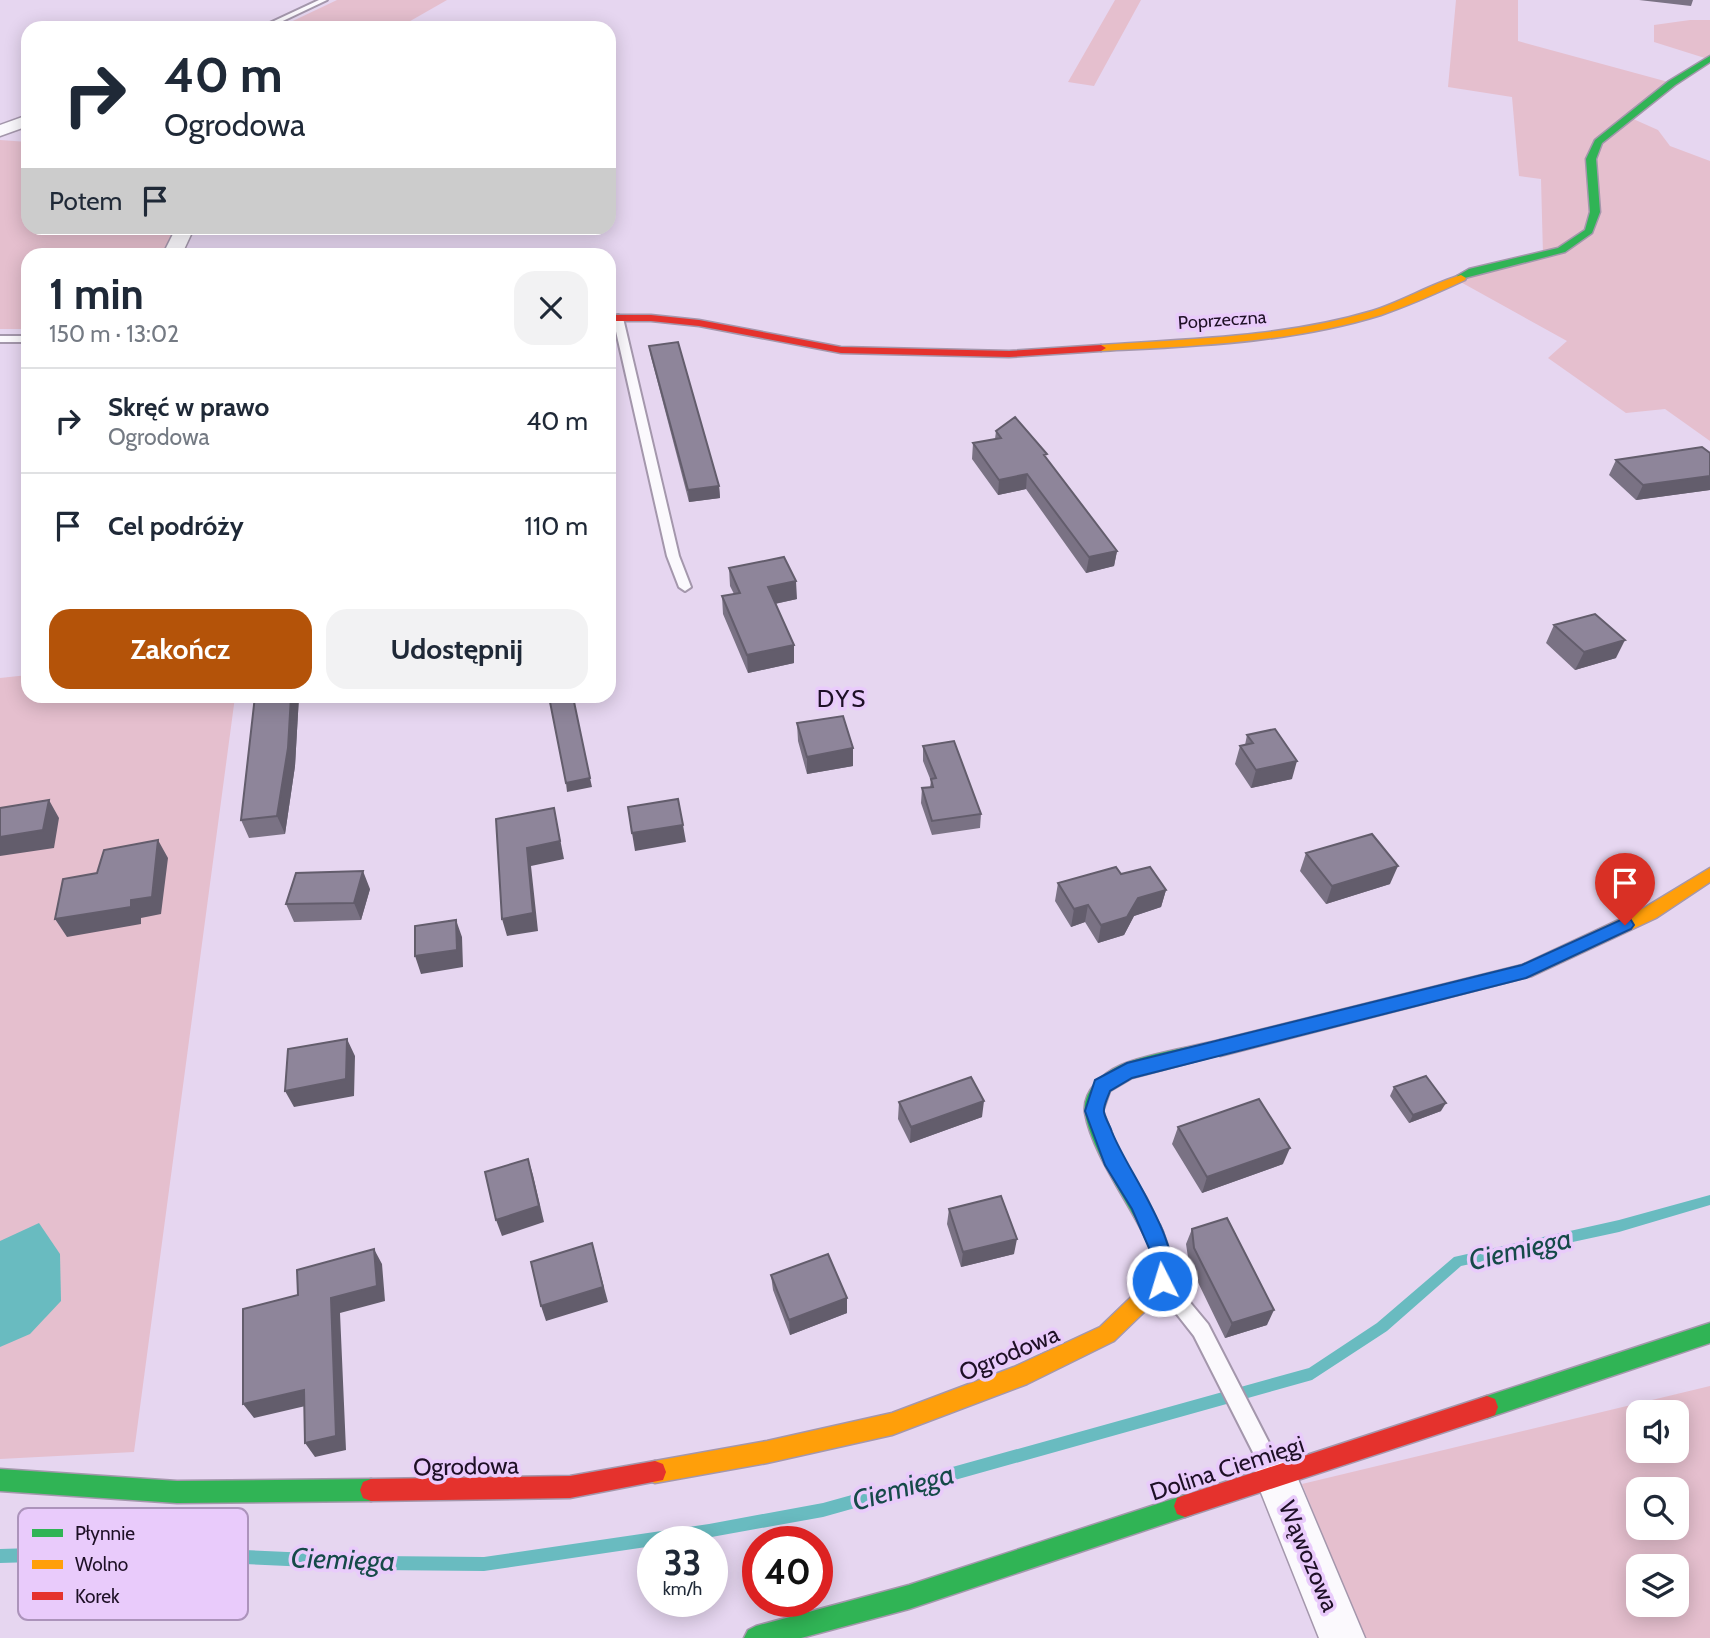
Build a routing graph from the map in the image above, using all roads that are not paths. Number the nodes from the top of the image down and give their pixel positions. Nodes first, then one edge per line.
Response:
1 (324, 0) edge
2 (278, 21) edge
3 (1710, 58) edge
4 (21, 123) edge
5 (0, 133) edge
6 (21, 135) edge
7 (616, 318) edge
8 (616, 326) edge
9 (0, 339) edge
10 (21, 339) edge
11 (685, 587) dead end
12 (1710, 874) edge
13 (1162, 1281) junction
14 (1710, 1333) edge
15 (1275, 1475) junction
16 (0, 1479) edge
17 (756, 1638) edge
18 (1342, 1638) edge

1 - 2 lane
3 - 7 street, Poprzeczna
4 - 5 street
5 - 6 street
8 - 11 lane
9 - 10 lane
12 - 13 street
13 - 15 lane
13 - 16 street, Ogrodowa
14 - 15 street, Dolina Ciemięgi
15 - 17 street, Dolina Ciemięgi
15 - 18 street, Wąwozowa

